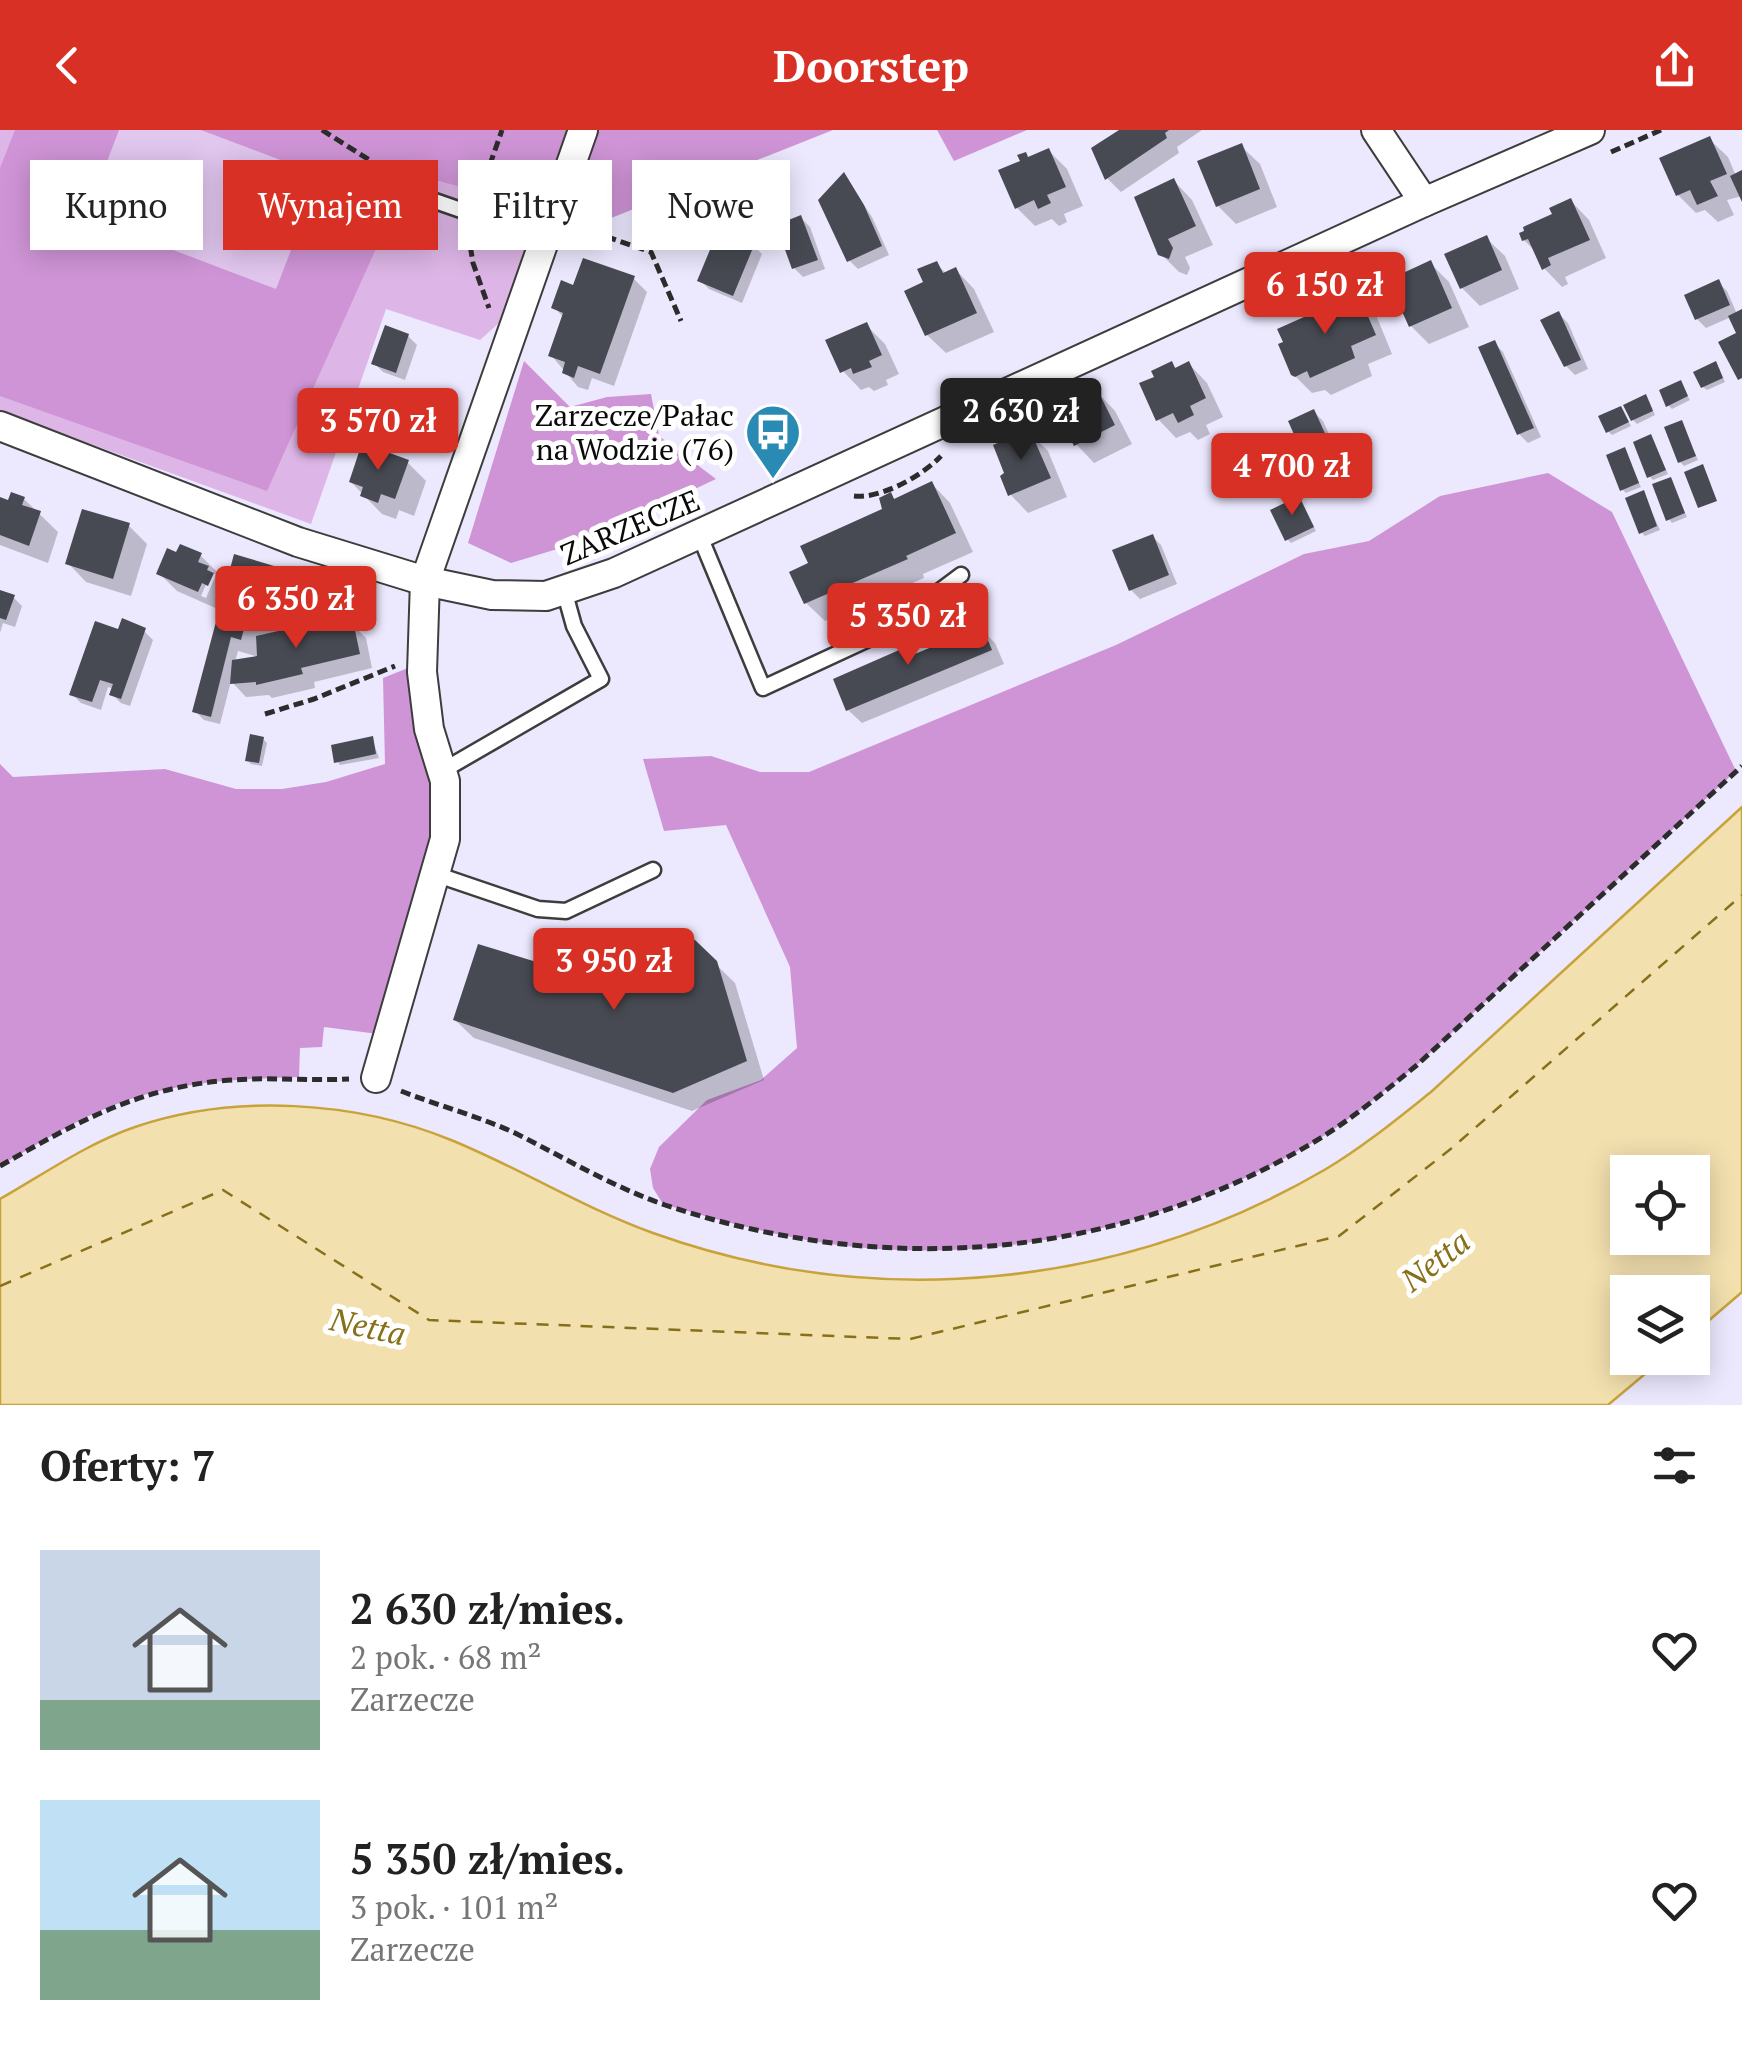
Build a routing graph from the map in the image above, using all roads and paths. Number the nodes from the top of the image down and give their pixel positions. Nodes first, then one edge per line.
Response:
1 (322, 130) edge
2 (502, 130) edge
3 (583, 130) edge
4 (1376, 130) edge
5 (1590, 130) edge
6 (370, 160) edge
7 (491, 160) edge
8 (572, 160) edge
9 (1424, 202) junction
10 (612, 243) edge
11 (470, 250) edge
12 (541, 250) edge
13 (681, 321) dead end
14 (488, 324) dead end
15 (0, 426) edge
16 (699, 534) junction
17 (961, 574) dead end
18 (424, 581) junction
19 (564, 590) junction
20 (422, 657) junction
21 (265, 714) dead end
22 (1742, 766) edge
23 (442, 770) junction
24 (652, 870) dead end
25 (435, 874) junction
26 (376, 1078) junction
27 (0, 1166) edge

1 - 6 path
2 - 7 path
3 - 8 street
4 - 9 street
5 - 9 street, ZARZECZE
9 - 16 street, ZARZECZE
10 - 13 path
11 - 14 path
12 - 18 street
15 - 18 street, ZARZECZE
16 - 17 lane
16 - 19 street, ZARZECZE
18 - 19 street, ZARZECZE
18 - 20 street
19 - 23 lane
20 - 21 path
20 - 23 street
22 - 26 path
23 - 25 street
24 - 25 lane
25 - 26 street
26 - 27 path

